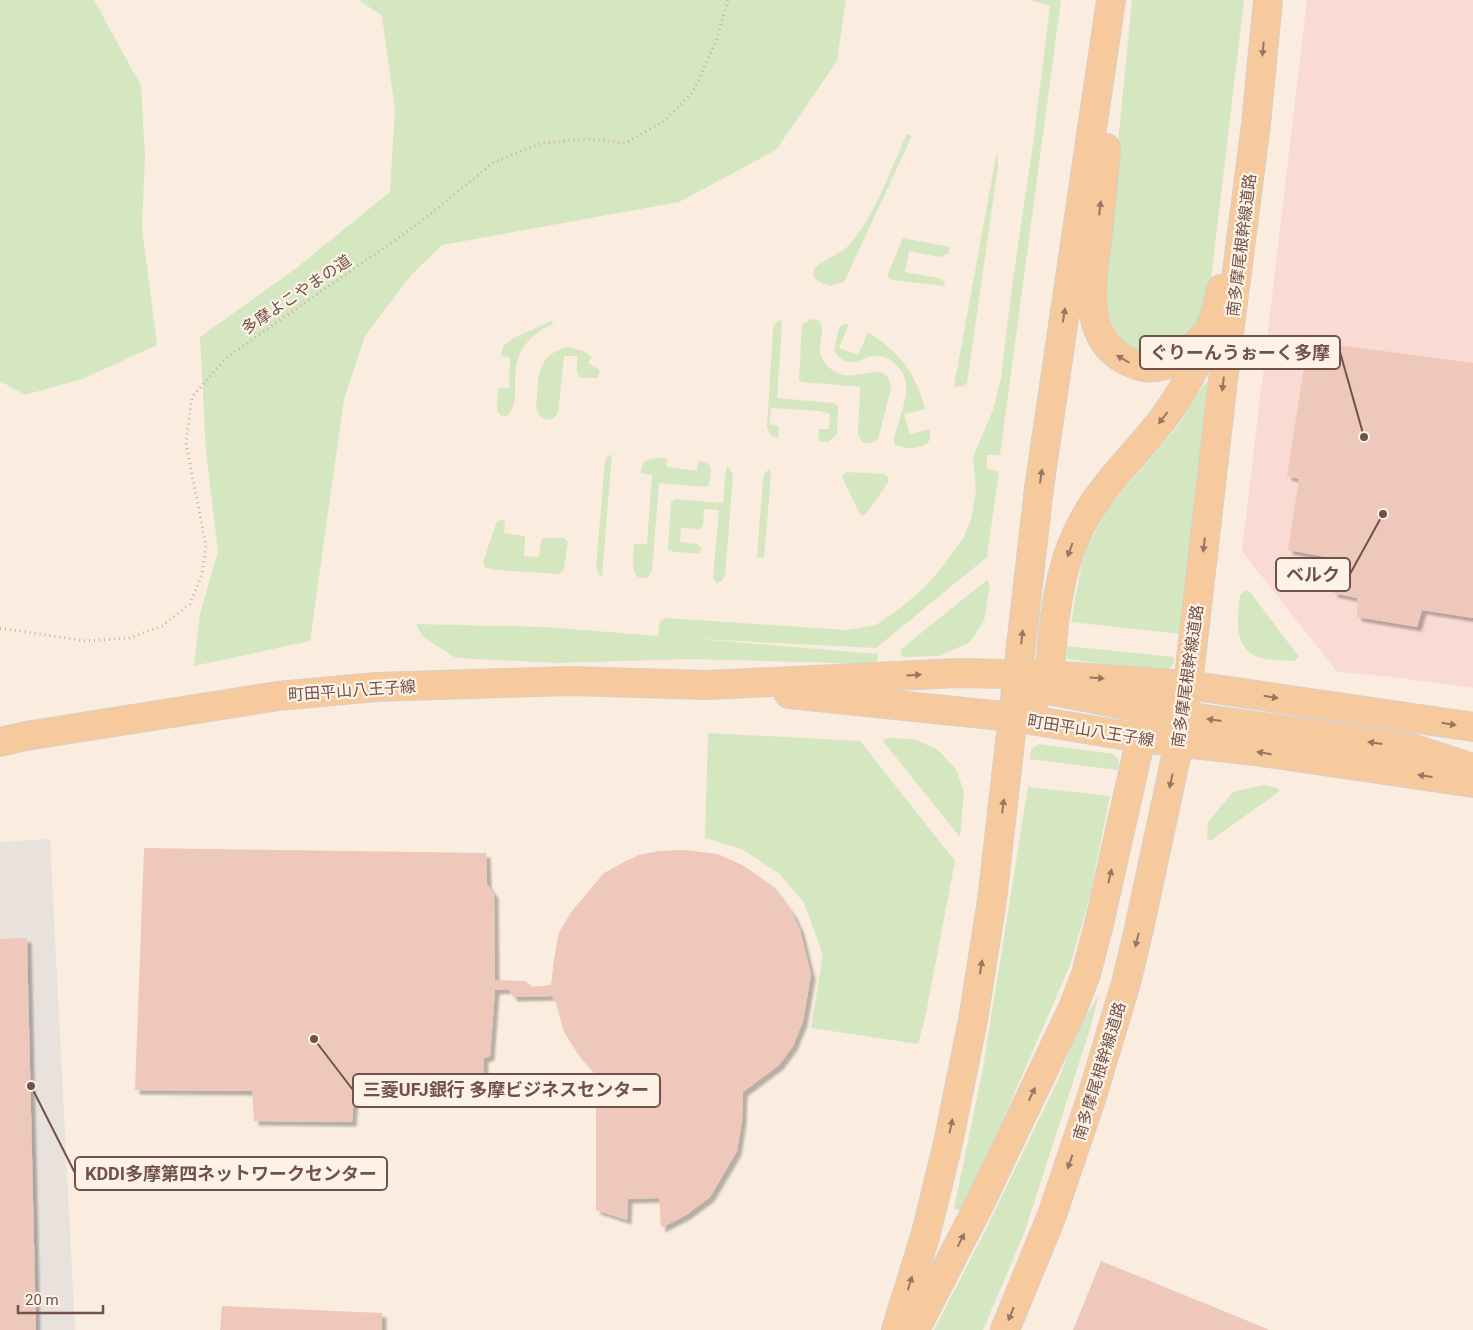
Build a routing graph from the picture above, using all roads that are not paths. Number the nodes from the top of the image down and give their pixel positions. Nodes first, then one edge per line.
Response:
1 (1111, 0) edge
2 (1118, 0) edge
3 (1268, 0) edge
4 (1256, 124) junction
5 (1210, 330) junction
6 (1017, 675) junction
7 (708, 685) junction
8 (1188, 685) junction
9 (1029, 698) junction
10 (1183, 716) junction
11 (1146, 724) junction
12 (1473, 727) edge
13 (0, 742) edge
14 (1179, 743) junction
15 (1473, 768) edge
16 (1473, 783) edge
17 (896, 1330) edge
18 (915, 1330) edge
19 (1005, 1330) edge

6 -> 1 main road
5 -> 2 main road
3 -> 4 main road, 南多摩尾根幹線道路
4 - 5 main road
4 -> 8 main road, 南多摩尾根幹線道路
5 -> 9 main road
7 -> 6 main road, 町田平山八王子線
6 - 9 main road, 町田平山八王子線
7 - 9 main road
7 - 13 main road, 町田平山八王子線
9 -> 8 main road
8 - 10 main road, 南多摩尾根幹線道路
8 - 11 main road
8 -> 12 main road
9 - 11 main road, 町田平山八王子線
9 - 11 main road
17 -> 9 main road
10 - 11 main road
10 - 14 main road, 南多摩尾根幹線道路
15 -> 10 main road
11 - 14 main road, 町田平山八王子線
18 -> 11 main road
16 -> 14 main road, 町田平山八王子線
14 -> 19 main road, 南多摩尾根幹線道路

